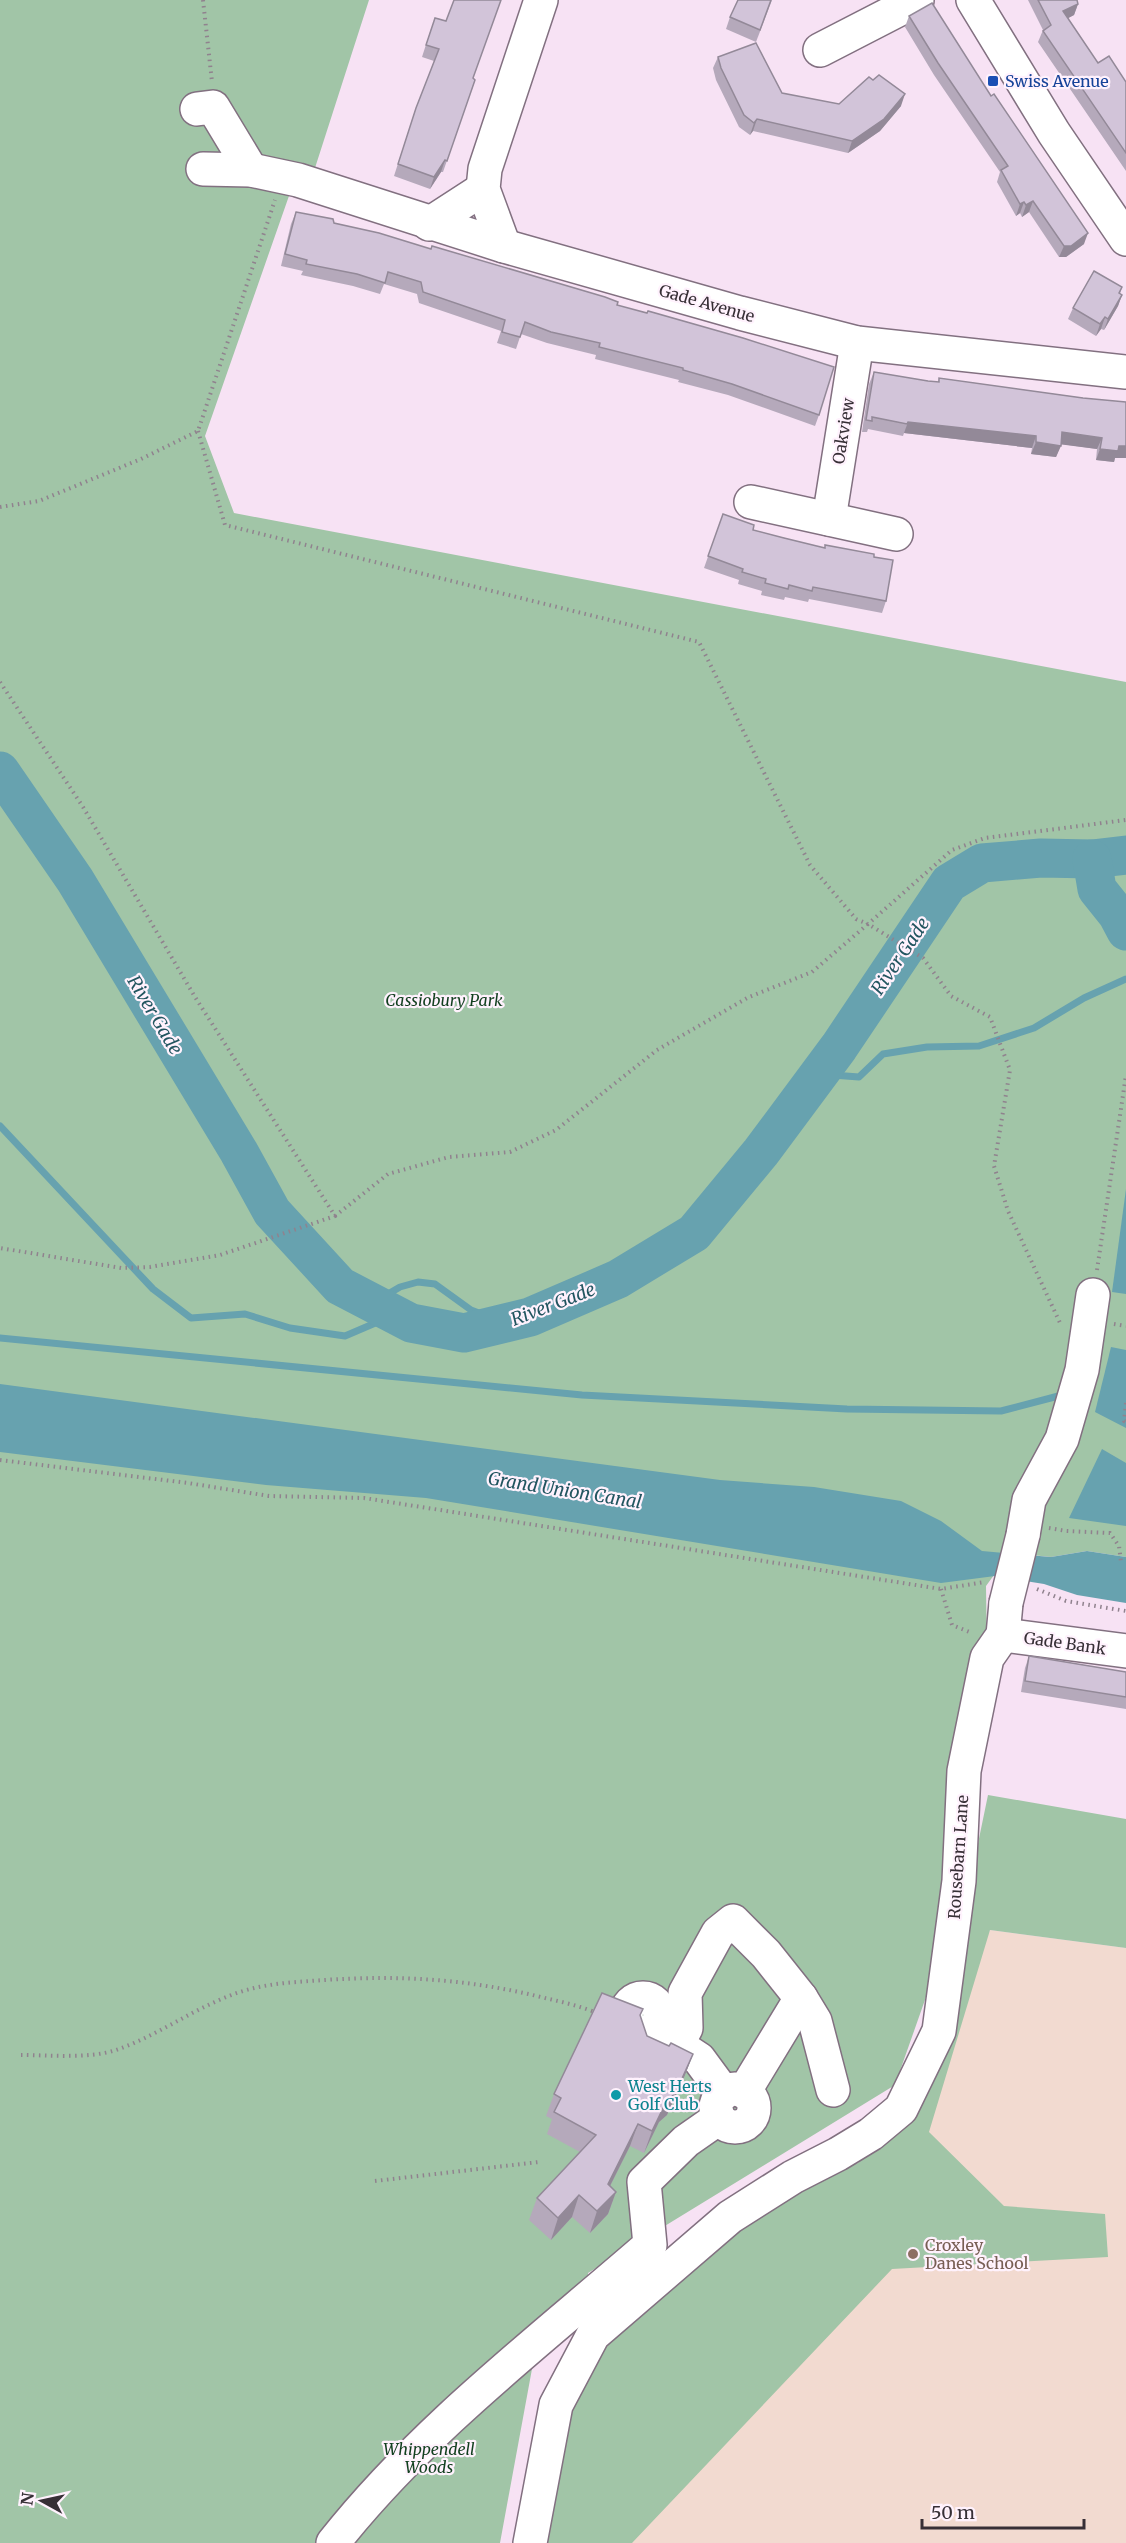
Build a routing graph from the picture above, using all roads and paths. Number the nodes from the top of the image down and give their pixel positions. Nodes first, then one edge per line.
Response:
1 (203, 0) edge
2 (541, 0) edge
3 (918, 0) edge
4 (973, 0) edge
5 (820, 51) dead end
6 (205, 108) joint
7 (204, 169) dead end
8 (251, 170) junction
9 (291, 179) junction
10 (483, 189) junction
11 (429, 224) junction
12 (1126, 238) edge
13 (504, 246) junction
14 (857, 343) junction
15 (1126, 372) edge
16 (198, 431) junction
17 (751, 502) dead end
18 (0, 507) edge
19 (829, 519) junction
20 (896, 534) dead end
21 (0, 682) edge
22 (1126, 820) edge
23 (868, 924) junction
24 (1126, 1075) edge
25 (334, 1216) junction
26 (0, 1248) edge
27 (1093, 1294) joint
28 (1062, 1327) dead end
29 (1126, 1403) edge
30 (1126, 1422) edge
31 (0, 1460) edge
32 (1024, 1528) junction
33 (1121, 1562) dead end
34 (1000, 1639) junction
35 (1126, 1651) edge
36 (801, 1998) junction
37 (605, 2017) edge
38 (21, 2055) dead end
39 (833, 2090) dead end
40 (729, 2101) junction
41 (538, 2162) dead end
42 (375, 2181) dead end
43 (333, 2543) edge
44 (530, 2543) edge

1 - 6 path
2 - 10 street
3 - 5 street
4 - 12 street
6 - 8 street
7 - 8 street, Gade Avenue
8 - 9 street, Gade Avenue
9 - 11 street, Gade Avenue
9 - 16 path
10 - 11 street
10 - 13 street
11 - 13 street, Gade Avenue
13 - 14 street, Gade Avenue
14 - 15 street, Gade Avenue
14 - 19 street, Oakview
16 - 18 path
16 - 23 path
17 - 19 street
19 - 20 street
21 - 25 path
22 - 23 path
23 - 25 path
23 - 28 path
24 - 27 path
25 - 26 path
27 - 32 street, Rousebarn Lane
29 - 30 path
31 - 34 path
32 - 33 path
32 - 34 street, Rousebarn Lane, bridge
34 - 35 street, Gade Bank
34 - 44 street, Rousebarn Lane
36 - 39 street
36 - 40 street
36 - 40 street
37 - 38 path
40 - 43 street
41 - 42 path

